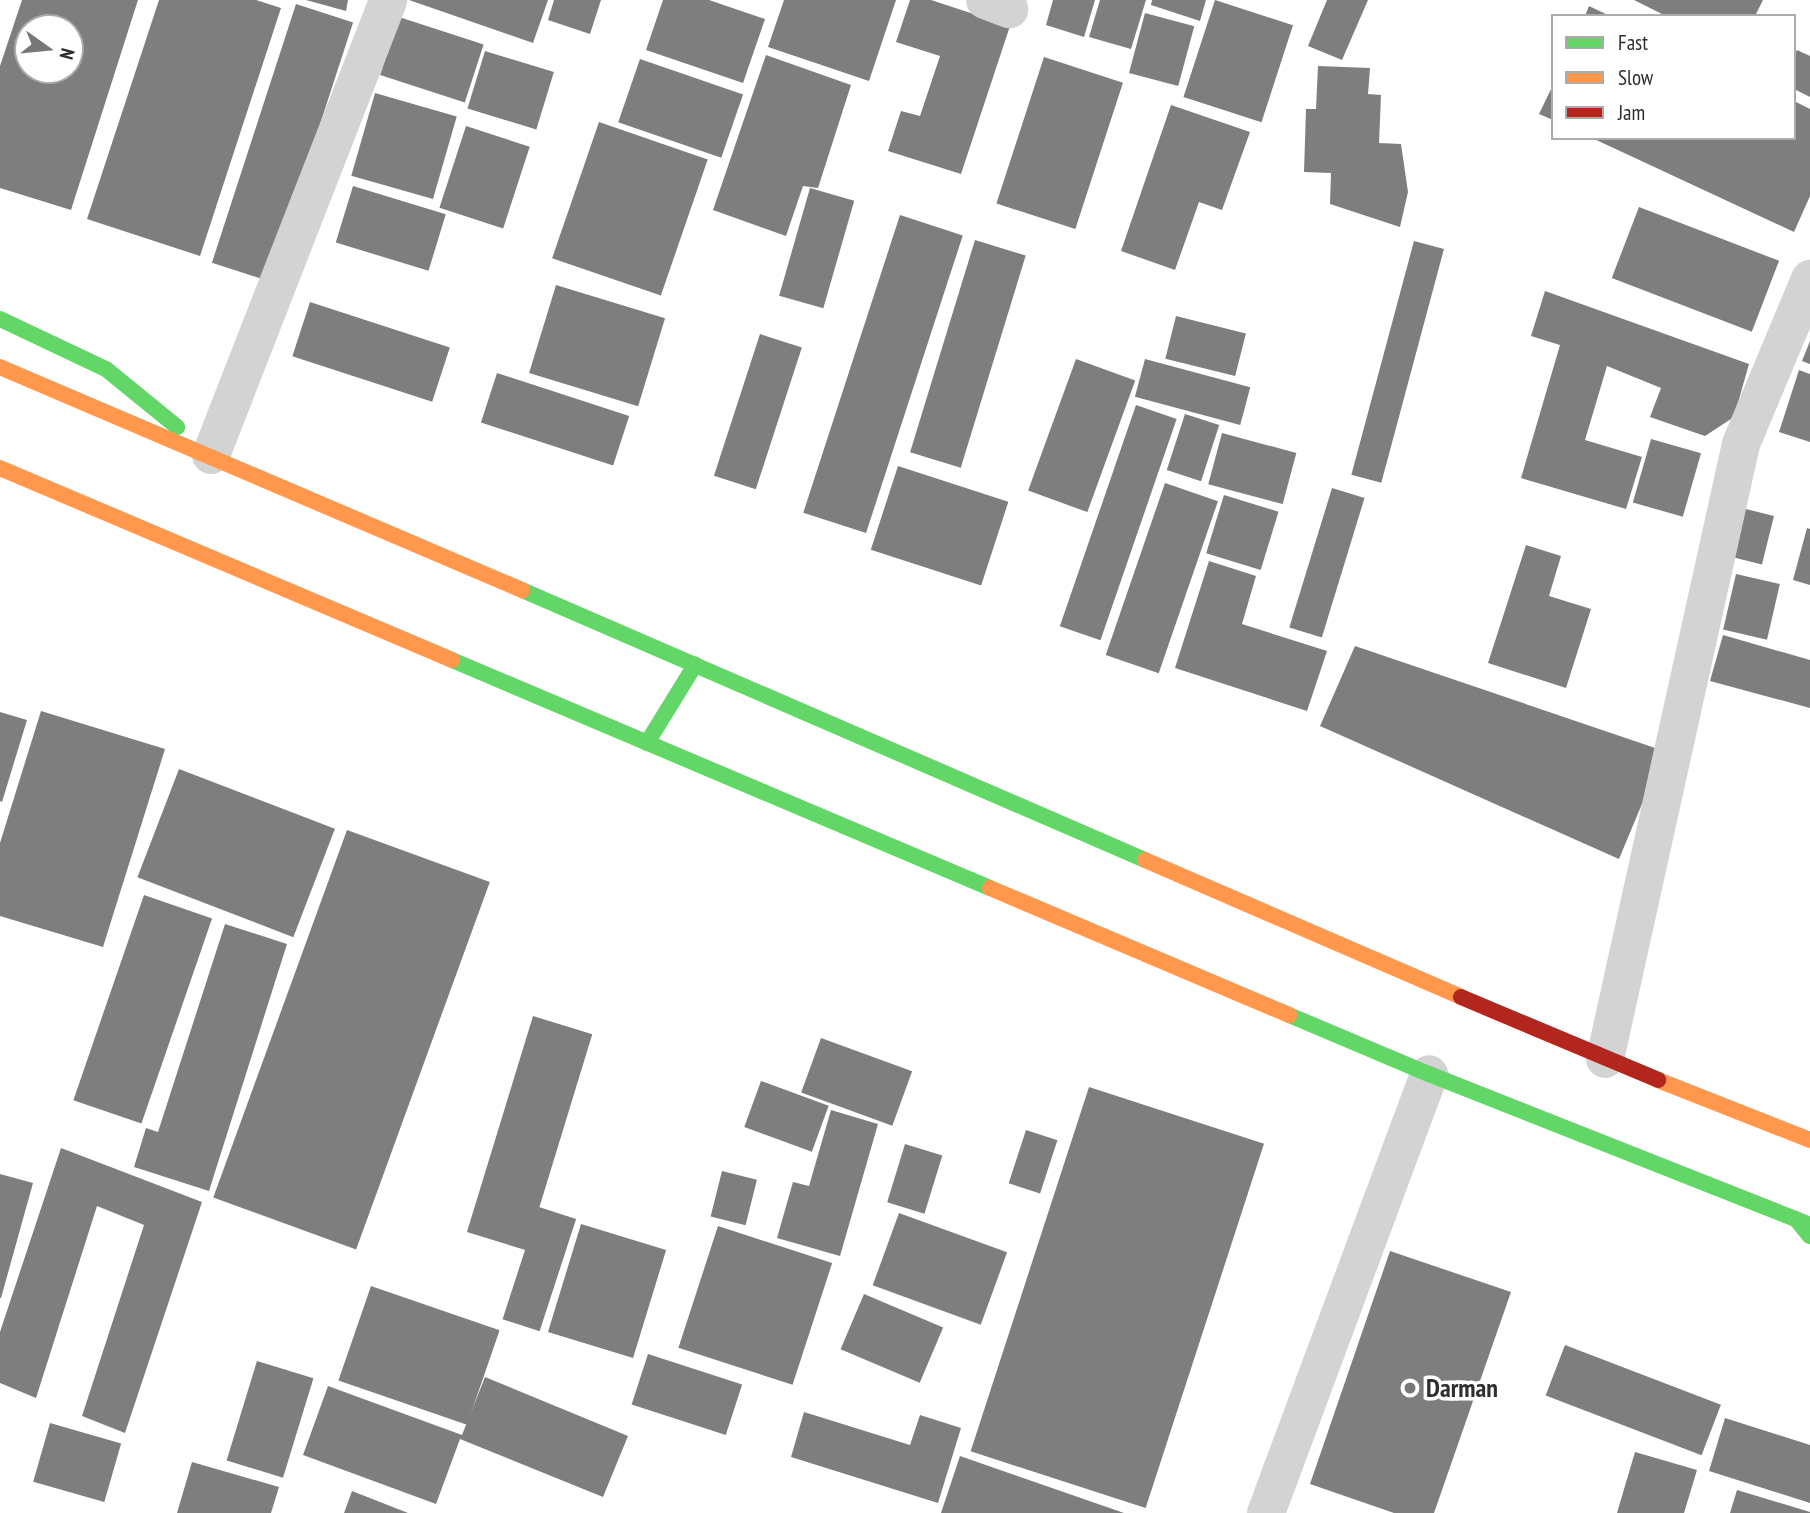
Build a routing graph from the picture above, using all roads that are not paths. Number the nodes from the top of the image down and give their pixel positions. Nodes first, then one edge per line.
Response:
1 (388, 0) edge
2 (1810, 279) edge
3 (0, 318) edge
4 (0, 367) edge
5 (211, 455) junction
6 (0, 468) edge
7 (695, 665) junction
8 (647, 743) junction
9 (1605, 1059) junction
10 (1429, 1074) junction
11 (1810, 1140) edge
12 (1803, 1222) edge
13 (1810, 1236) edge
14 (1266, 1513) edge

1 - 5 street
2 - 9 street
3 - 5 main road
4 - 5 main road
5 - 7 main road
6 - 8 main road
7 - 8 main road
7 - 9 main road
8 - 10 main road
9 - 11 main road
10 - 12 main road
10 - 14 street
12 - 13 main road

